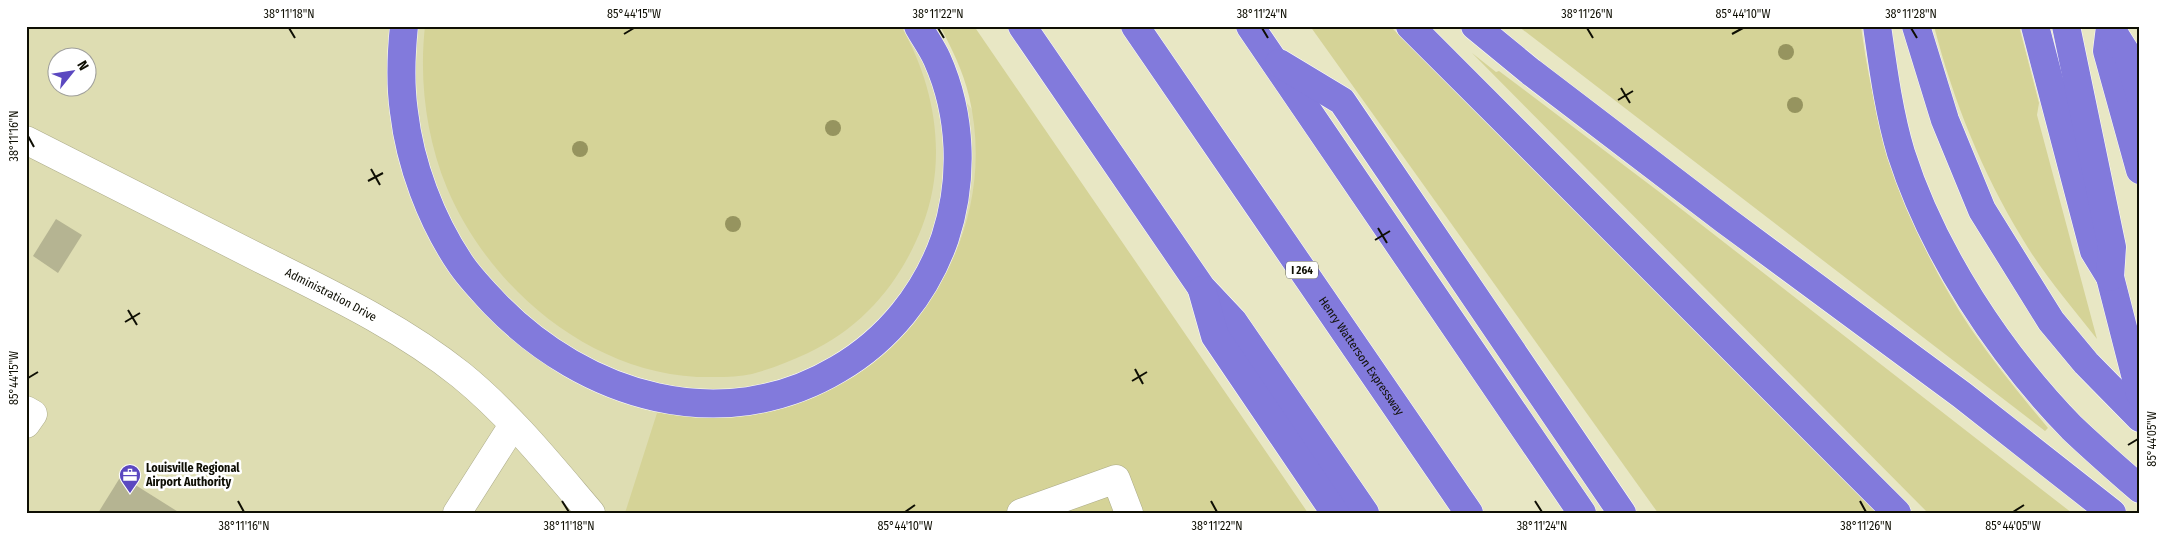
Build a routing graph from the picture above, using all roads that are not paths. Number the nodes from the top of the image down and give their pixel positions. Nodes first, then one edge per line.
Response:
1 (404, 26) edge
2 (918, 26) edge
3 (1022, 26) edge
4 (1135, 26) edge
5 (1250, 26) edge
6 (1410, 26) edge
7 (1475, 26) edge
8 (1877, 26) edge
9 (1916, 26) edge
10 (2035, 26) edge
11 (2066, 26) edge
12 (2110, 27) edge
13 (1272, 58) junction
14 (2140, 95) edge
15 (26, 140) edge
16 (2140, 170) edge
17 (2110, 277) junction
18 (1201, 286) junction
19 (2140, 394) edge
20 (26, 410) edge
21 (2140, 418) edge
22 (26, 424) edge
23 (514, 424) junction
24 (2130, 481) edge
25 (456, 513) edge
26 (591, 513) edge
27 (1021, 513) edge
28 (1129, 513) edge
29 (1335, 513) edge
30 (1364, 513) edge
31 (1469, 513) edge
32 (1582, 513) edge
33 (1622, 513) edge
34 (1896, 513) edge
35 (2112, 513) edge

1 - 2 highway
3 - 18 highway
4 - 31 highway, Henry Watterson Expressway / I 264
5 - 13 highway
6 - 34 highway
7 - 35 highway
8 - 24 highway
9 - 21 highway
10 - 17 highway
11 - 17 highway
12 - 14 highway
12 - 16 highway
13 - 32 highway
13 - 33 highway
15 - 23 lane, Administration Drive
17 - 19 highway
18 - 29 highway
18 - 30 highway
20 - 22 lane
23 - 25 lane
23 - 26 lane, Administration Drive
27 - 28 lane

